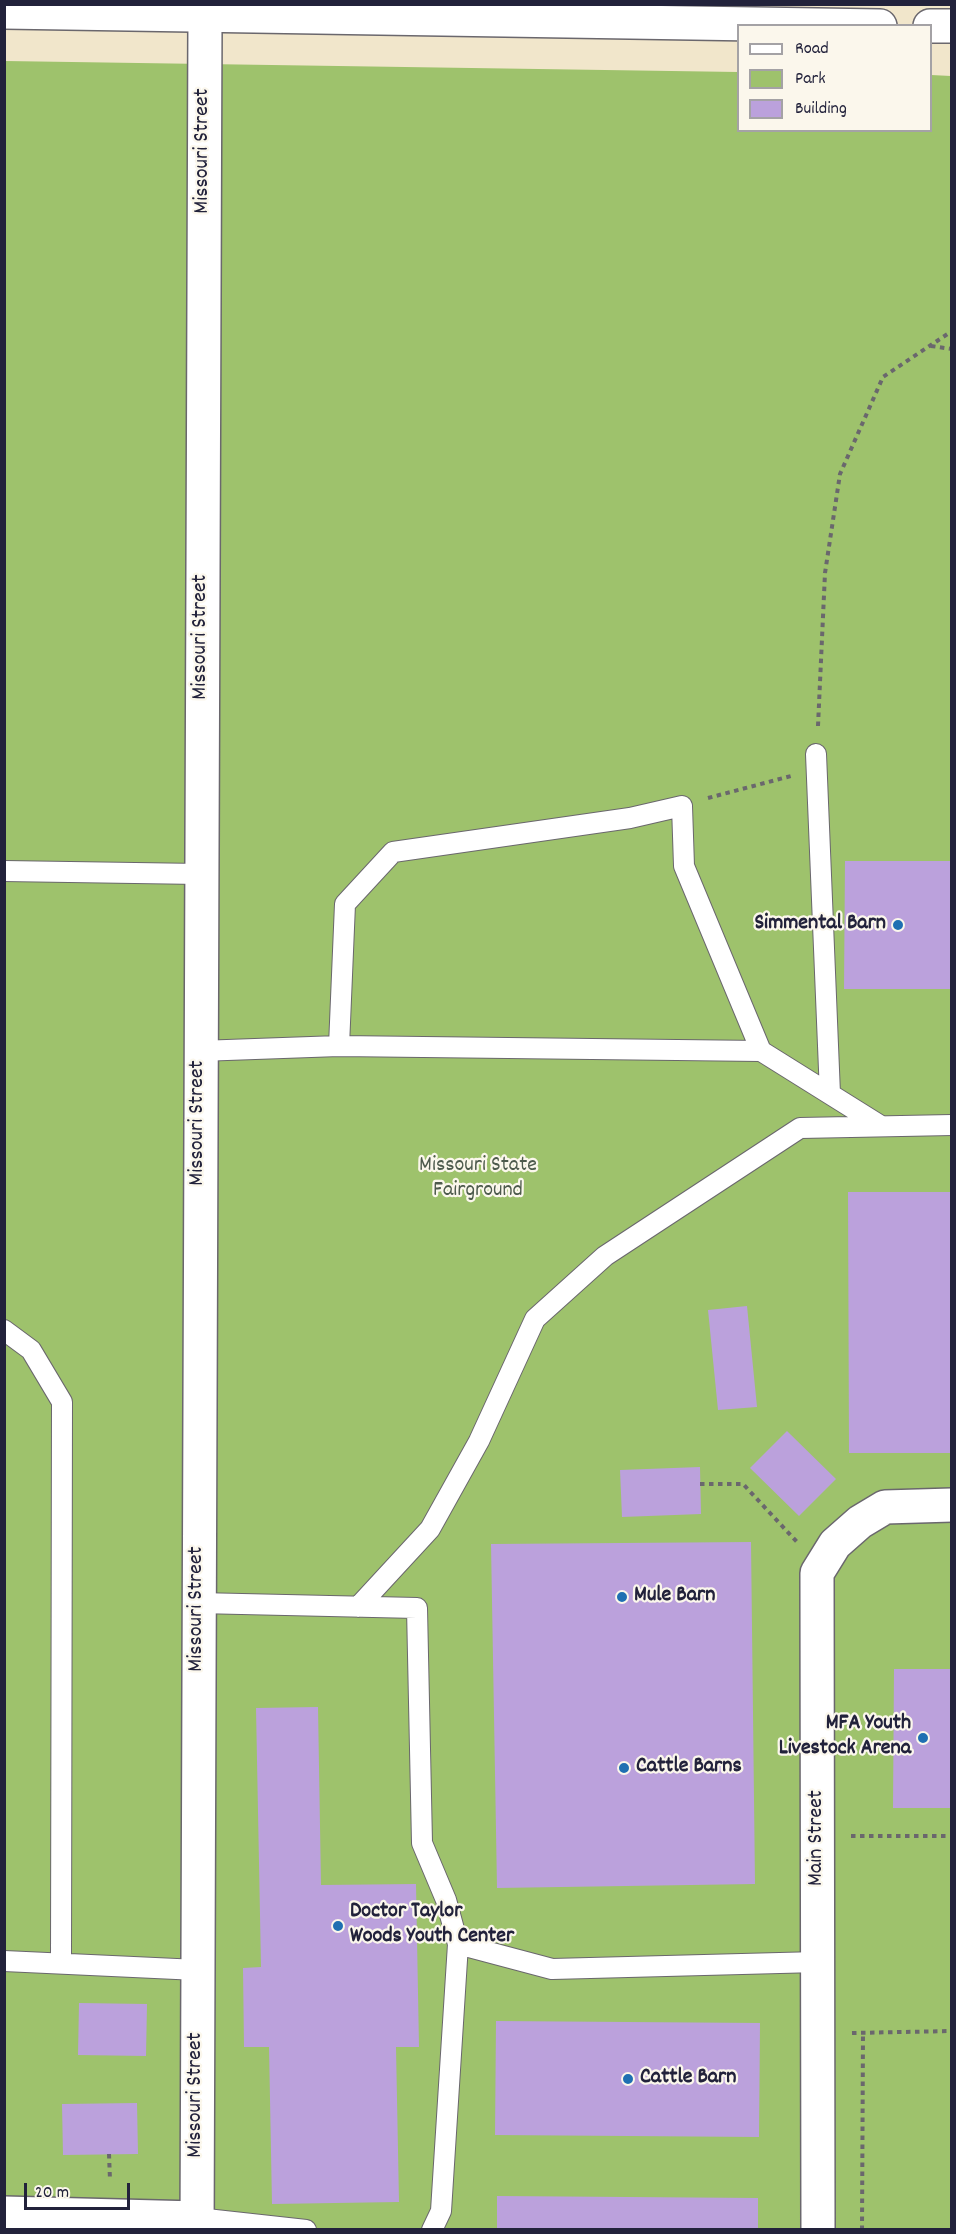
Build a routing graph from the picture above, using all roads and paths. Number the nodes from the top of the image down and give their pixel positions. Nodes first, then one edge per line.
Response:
1 (4, 12) edge
2 (205, 16) junction
3 (745, 24) edge
4 (932, 26) edge
5 (951, 27) edge
6 (951, 331) edge
7 (930, 346) junction
8 (951, 349) edge
9 (816, 754) junction
10 (682, 806) junction
11 (4, 872) edge
12 (200, 874) junction
13 (339, 1046) junction
14 (200, 1051) junction
15 (761, 1051) junction
16 (830, 1094) junction
17 (951, 1125) edge
18 (881, 1126) junction
19 (4, 1330) edge
20 (700, 1484) dead end
21 (951, 1505) edge
22 (803, 1535) dead end
23 (198, 1603) junction
24 (358, 1607) junction
25 (818, 1835) junction
26 (951, 1836) edge
27 (458, 1944) junction
28 (4, 1960) edge
29 (61, 1962) junction
30 (818, 1962) junction
31 (198, 1970) junction
32 (951, 2031) edge
33 (818, 2033) junction
34 (863, 2033) junction
35 (4, 2213) edge
36 (197, 2224) edge
37 (306, 2229) edge
38 (432, 2229) edge
39 (818, 2229) edge
40 (862, 2229) edge

1 - 2 street
2 - 3 street
2 - 12 street, Missouri Street
4 - 5 street
6 - 7 path
7 - 8 path
7 - 9 path
9 - 10 path
9 - 16 lane
10 - 13 lane
10 - 15 lane
11 - 12 lane
12 - 14 street, Missouri Street
13 - 14 lane
13 - 15 lane
14 - 23 street, Missouri Street
15 - 16 lane
16 - 18 lane
17 - 18 lane
18 - 24 lane
19 - 29 lane
20 - 22 path
21 - 25 street, Main Street
23 - 24 lane
23 - 31 street, Missouri Street
24 - 27 lane
25 - 26 path
25 - 30 street, Main Street
27 - 30 lane
27 - 38 lane
28 - 29 lane
29 - 31 lane
30 - 33 street, Main Street
31 - 36 street, Missouri Street
32 - 34 path
33 - 34 path
33 - 39 street, Main Street
34 - 40 path
35 - 36 street
36 - 37 lane

